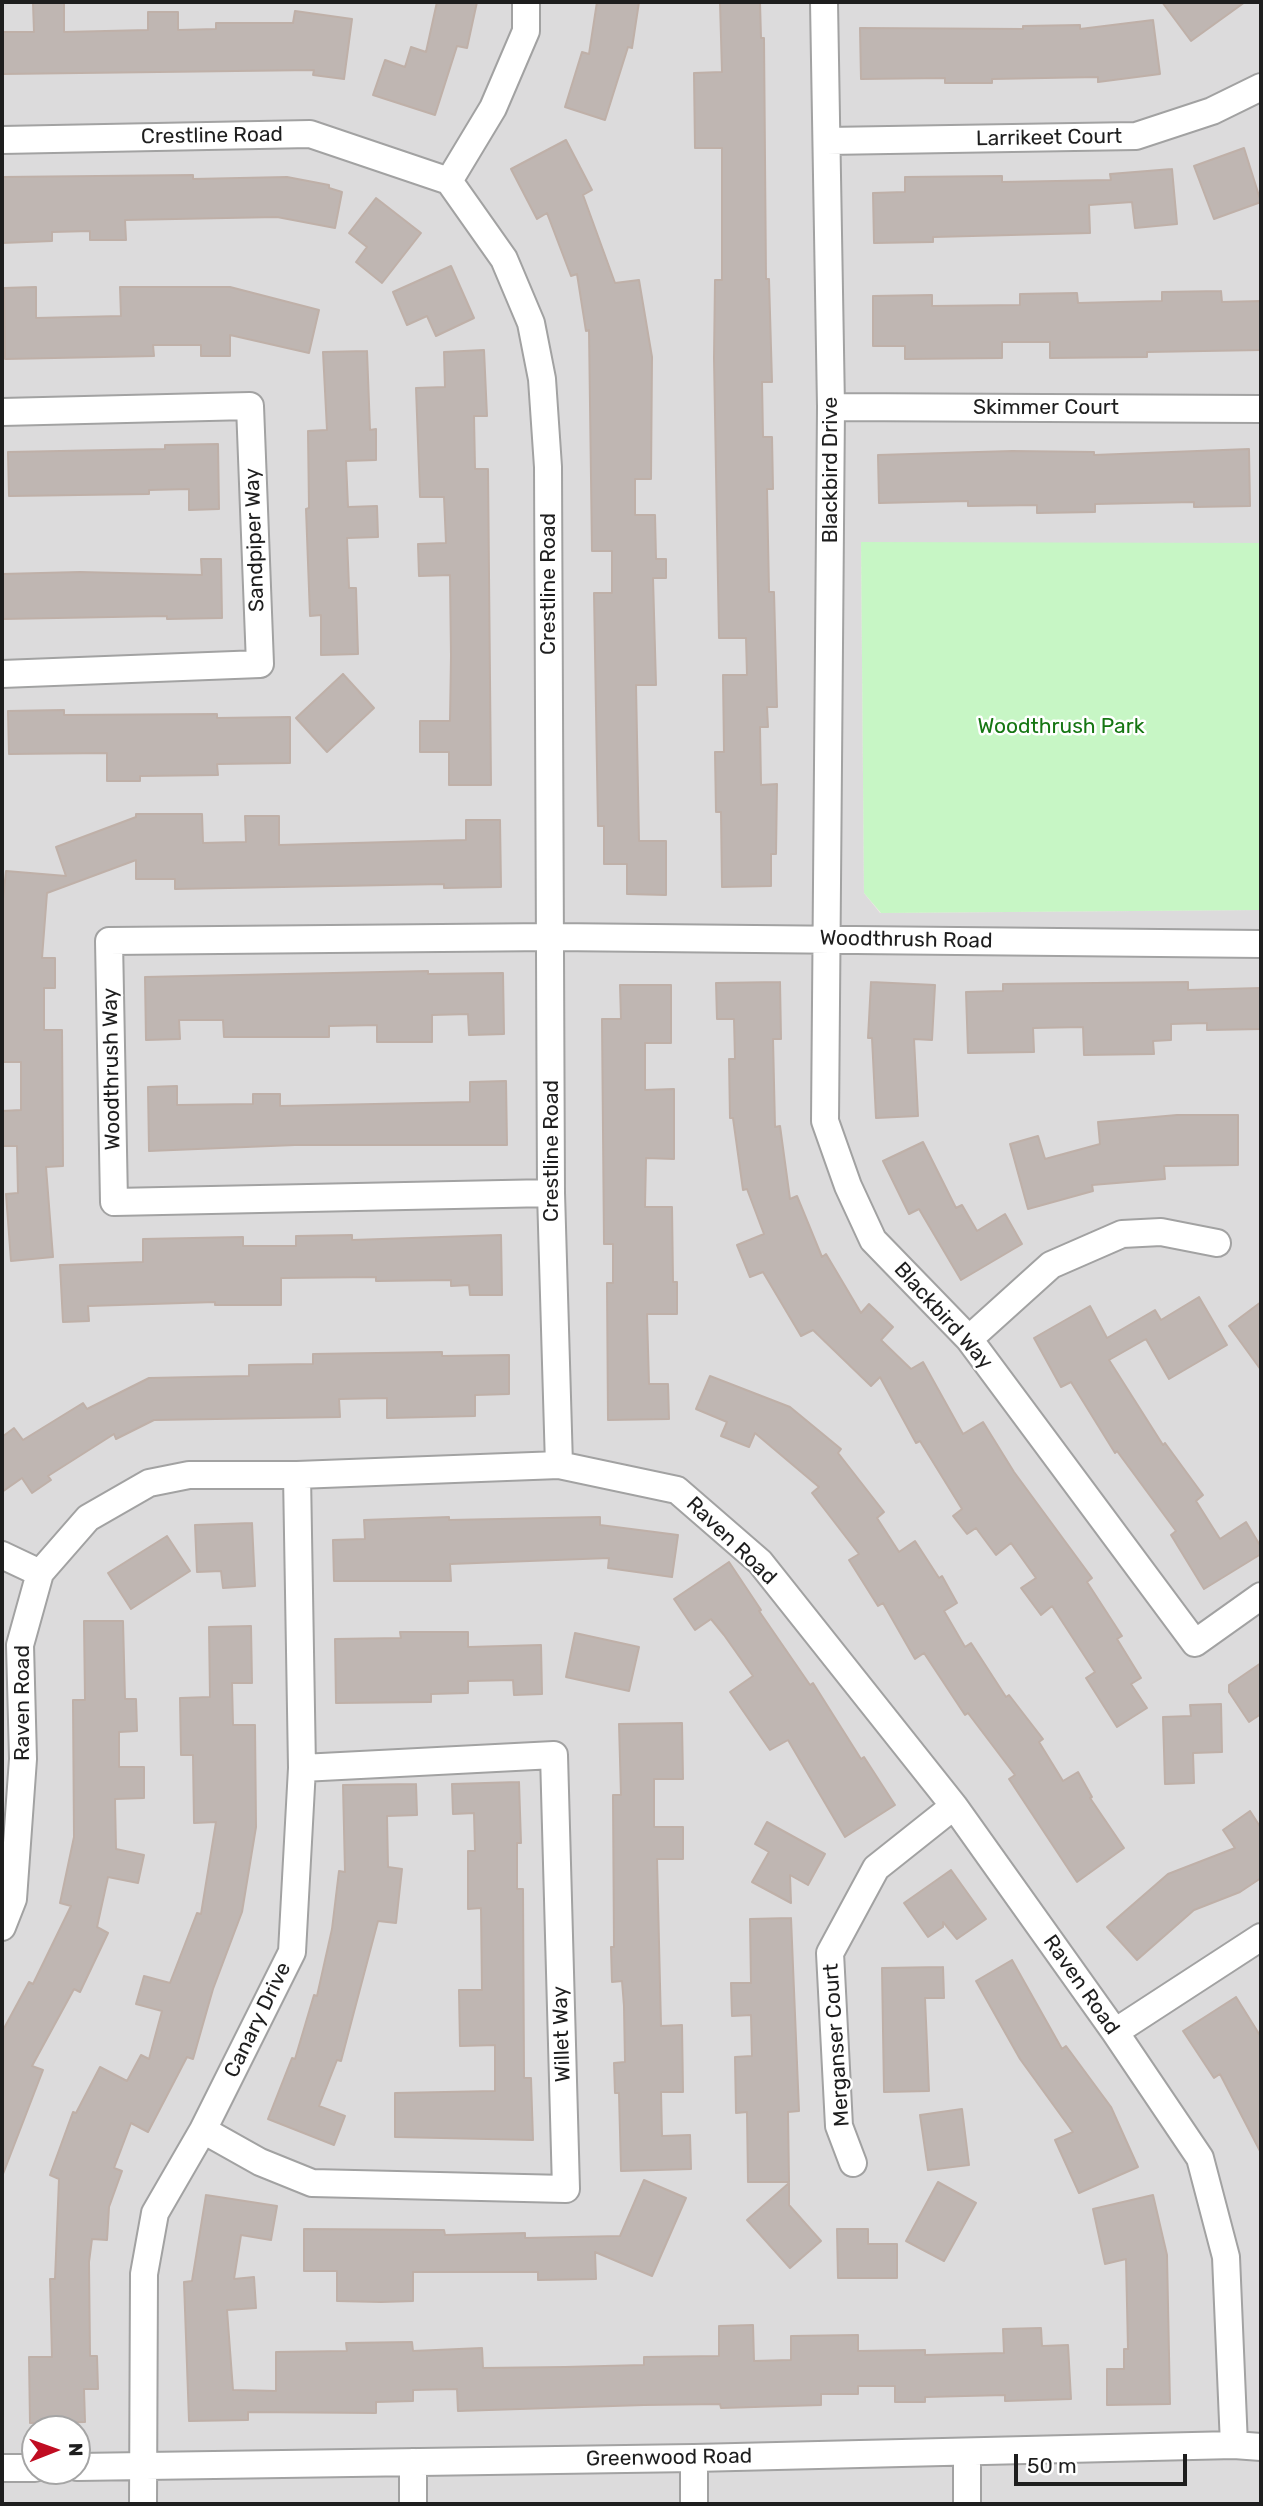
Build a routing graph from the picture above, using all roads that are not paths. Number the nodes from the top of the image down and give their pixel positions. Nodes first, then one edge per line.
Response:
1 (526, 2) edge
2 (824, 2) edge
3 (1261, 87) edge
4 (2, 140) edge
5 (827, 141) junction
6 (449, 181) junction
7 (831, 407) junction
8 (1261, 409) edge
9 (2, 412) edge
10 (2, 674) edge
11 (552, 937) junction
12 (828, 939) junction
13 (1261, 944) edge
14 (551, 1192) junction
15 (1217, 1243) dead end
16 (970, 1339) junction
17 (559, 1465) junction
18 (297, 1475) junction
19 (2, 1555) edge
20 (40, 1573) junction
21 (1261, 1597) edge
22 (302, 1768) junction
23 (954, 1806) junction
24 (2, 1927) edge
25 (1261, 1937) edge
26 (1115, 2032) junction
27 (203, 2130) junction
28 (853, 2163) dead end
29 (1234, 2445) junction
30 (1261, 2447) edge
31 (967, 2452) junction
32 (694, 2458) junction
33 (413, 2462) junction
34 (142, 2466) junction
35 (91, 2467) edge
36 (2, 2468) edge
37 (21, 2468) edge
38 (143, 2504) edge
39 (413, 2504) edge
40 (694, 2504) edge
41 (967, 2504) edge

1 - 6 street
2 - 5 street, Blackbird Drive
3 - 5 street, Larrikeet Court
4 - 6 street, Crestline Road
5 - 7 street, Blackbird Drive
6 - 11 street, Crestline Road
7 - 8 street, Skimmer Court
7 - 12 street, Blackbird Drive
9 - 10 street, Sandpiper Way
11 - 12 street, Woodthrush Road
11 - 14 street, Crestline Road
11 - 14 street, Woodthrush Way
12 - 13 street, Woodthrush Road
12 - 16 street, Blackbird Way
14 - 17 street, Crestline Road
15 - 16 street
16 - 21 street, Blackbird Way
17 - 18 street, Raven Road
17 - 23 street, Raven Road
18 - 20 street, Raven Road
18 - 22 street, Canary Drive
19 - 20 street
20 - 24 street, Raven Road
22 - 27 street, Canary Drive
22 - 27 street, Willet Way
23 - 26 street, Raven Road
23 - 28 street, Merganser Court
25 - 26 street
26 - 29 street, Raven Road
27 - 34 street, Canary Drive
29 - 30 street, Greenwood Road
29 - 31 street, Greenwood Road
31 - 32 street, Greenwood Road
31 - 41 street
32 - 33 street, Greenwood Road
32 - 40 street
33 - 34 street, Greenwood Road
33 - 39 street
34 - 35 street, Greenwood Road
34 - 38 street, Canary Drive
36 - 37 street

